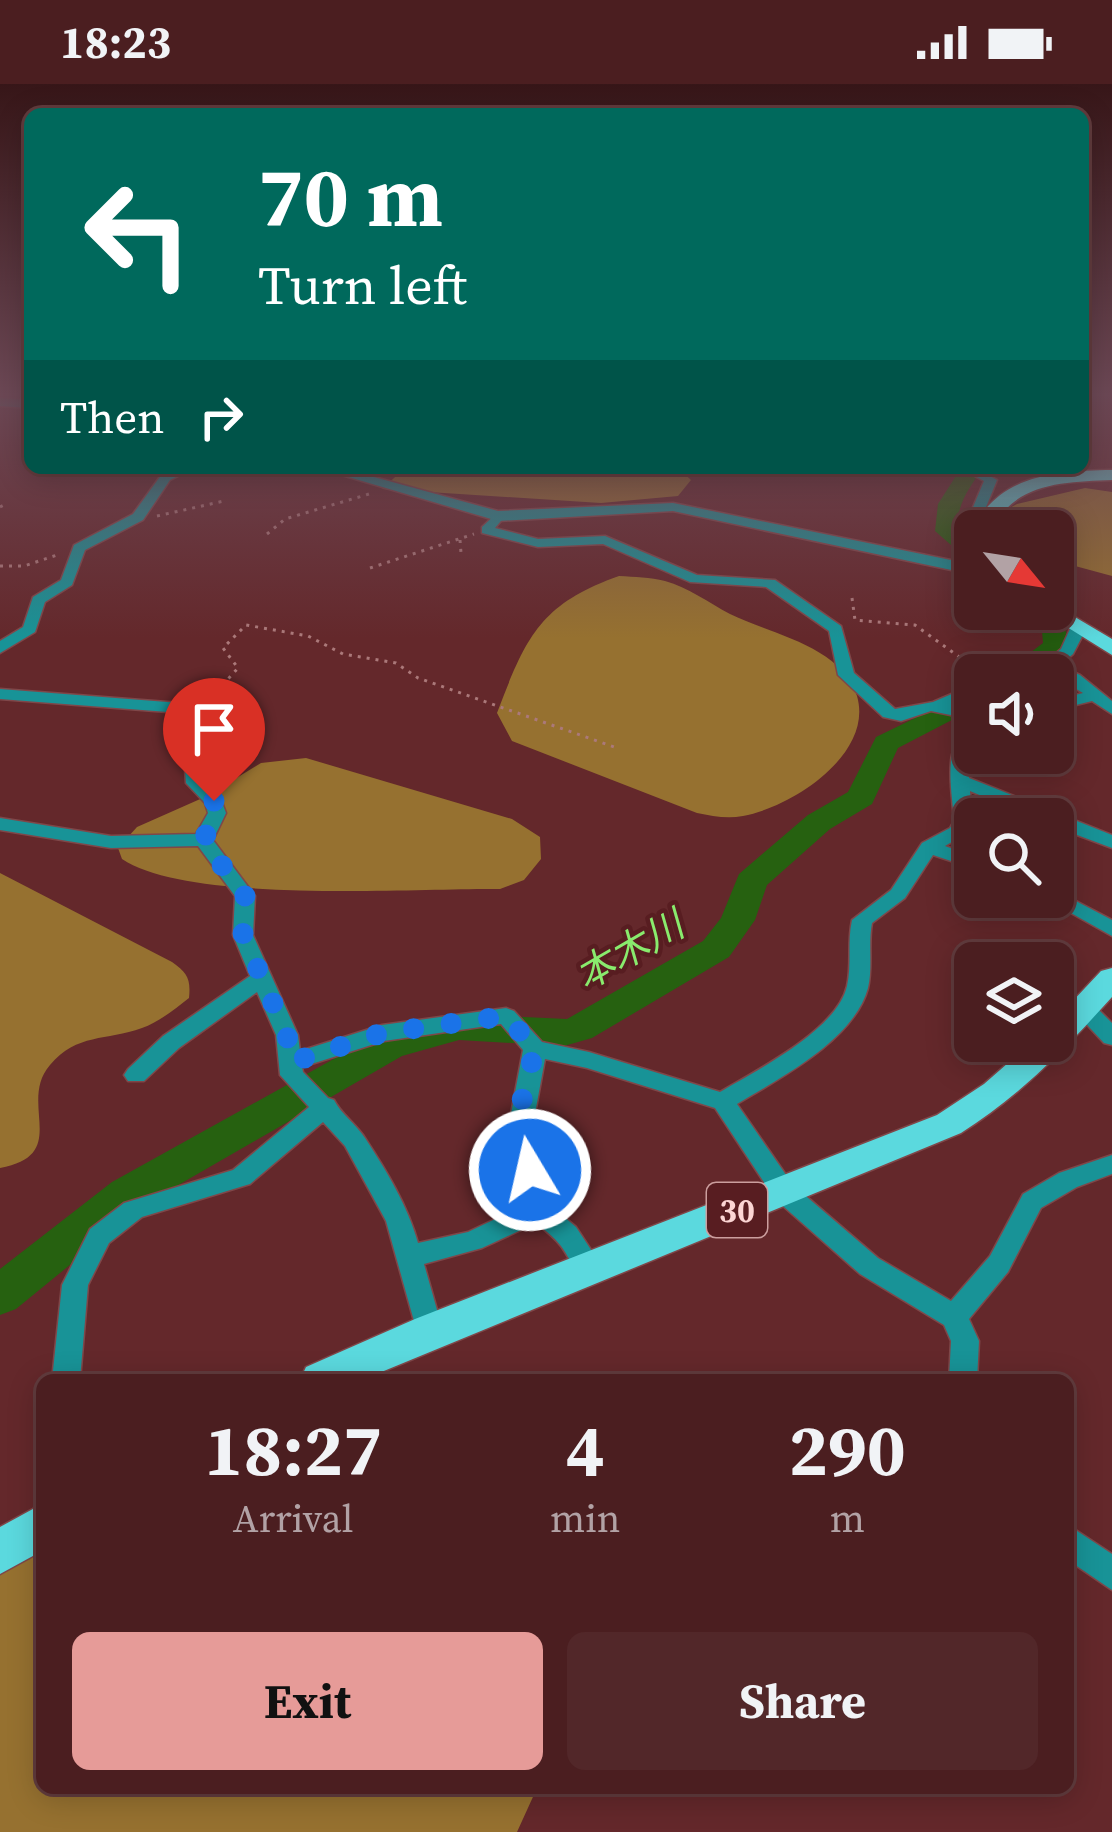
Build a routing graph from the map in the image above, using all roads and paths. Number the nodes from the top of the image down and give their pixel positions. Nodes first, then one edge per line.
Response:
1 (172, 475) edge
2 (349, 475) edge
3 (979, 475) edge
4 (1112, 475) edge
5 (394, 487) junction
6 (224, 501) dead end
7 (6, 504) dead end
8 (0, 507) edge
9 (976, 510) edge
10 (992, 510) edge
11 (137, 517) junction
12 (493, 523) junction
13 (267, 534) dead end
14 (460, 538) junction
15 (79, 548) junction
16 (461, 554) dead end
17 (954, 565) edge
18 (0, 566) edge
19 (370, 568) dead end
20 (852, 598) dead end
21 (1074, 625) edge
22 (1078, 628) junction
23 (0, 648) edge
24 (1112, 648) edge
25 (958, 654) edge
26 (1063, 654) edge
27 (1074, 678) edge
28 (0, 694) edge
29 (1095, 695) junction
30 (954, 698) edge
31 (1074, 699) edge
32 (936, 706) junction
33 (174, 707) junction
34 (1112, 709) edge
35 (954, 712) edge
36 (617, 748) dead end
37 (962, 774) edge
38 (961, 781) junction
39 (1002, 798) edge
40 (0, 824) edge
41 (1074, 827) edge
42 (203, 840) junction
43 (1112, 842) edge
44 (929, 847) junction
45 (954, 856) edge
46 (1074, 907) edge
47 (1112, 929) edge
48 (1112, 978) edge
49 (261, 979) junction
50 (1084, 1008) junction
51 (1112, 1037) edge
52 (535, 1049) junction
53 (292, 1062) junction
54 (136, 1076) dead end
55 (723, 1102) junction
56 (326, 1106) junction
57 (1112, 1164) edge
58 (784, 1192) junction
59 (539, 1210) junction
60 (406, 1257) junction
61 (590, 1268) junction
62 (954, 1317) junction
63 (429, 1331) junction
64 (67, 1374) edge
65 (333, 1374) edge
66 (963, 1374) edge
67 (36, 1530) edge
68 (1074, 1544) edge
69 (0, 1552) edge
70 (1110, 1571) edge

1 - 11 street
2 - 5 street
3 - 9 street
4 - 10 main road
5 - 12 street
5 - 13 path
6 - 11 path
7 - 8 path
11 - 15 street
12 - 14 path
12 - 17 street
12 - 32 street
14 - 16 path
14 - 19 path
15 - 18 path
15 - 23 street
20 - 25 path
21 - 22 main road
22 - 24 main road
22 - 26 street
27 - 29 street
28 - 33 street
29 - 31 street
29 - 34 street
30 - 32 street
32 - 35 street
33 - 36 path
33 - 42 street
37 - 38 street
38 - 39 street
38 - 44 street
40 - 42 street
41 - 43 street
42 - 49 street
44 - 45 street
44 - 55 street
46 - 47 street
48 - 50 main road, 30
49 - 53 street
49 - 54 street
50 - 51 street
50 - 58 main road, 30
52 - 53 street
52 - 55 street
52 - 59 street
53 - 56 street
55 - 58 street
56 - 60 street
56 - 64 street
57 - 62 street
58 - 61 main road, 30
58 - 62 street
59 - 60 street
59 - 61 street
60 - 63 street
61 - 63 main road, 30
62 - 66 street
63 - 65 main road, 30
67 - 69 main road
68 - 70 street

